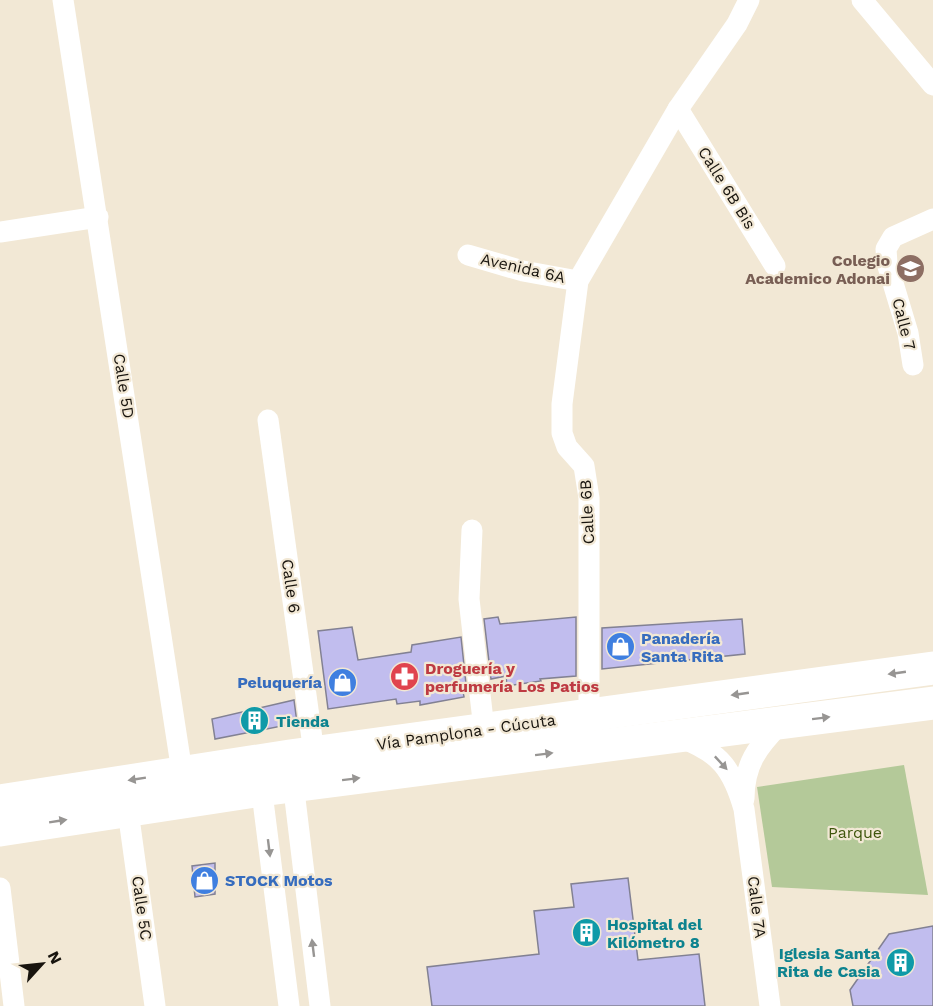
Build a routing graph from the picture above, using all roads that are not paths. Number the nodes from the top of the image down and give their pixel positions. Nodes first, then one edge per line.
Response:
1 (63, 0) edge
2 (748, 0) edge
3 (862, 0) edge
4 (933, 85) edge
5 (678, 109) junction
6 (98, 216) junction
7 (933, 219) edge
8 (0, 232) edge
9 (468, 255) dead end
10 (775, 266) dead end
11 (578, 281) junction
12 (913, 364) dead end
13 (268, 420) dead end
14 (472, 530) dead end
15 (933, 668) edge
16 (933, 703) edge
17 (589, 715) junction
18 (781, 723) junction
19 (484, 729) junction
20 (676, 737) junction
21 (283, 769) junction
22 (182, 772) junction
23 (0, 801) edge
24 (744, 809) junction
25 (128, 811) junction
26 (0, 830) edge
27 (0, 888) edge
28 (14, 1006) edge
29 (155, 1006) edge
30 (289, 1006) edge
31 (320, 1006) edge
32 (770, 1006) edge

1 - 6 street, Calle 5D
2 - 5 street
3 - 4 street
5 - 10 street, Calle 6B Bis
5 - 11 street
6 - 8 street
6 - 22 street, Calle 5D
7 - 12 street, Calle 7
9 - 11 street, Avenida 6A
11 - 17 street, Calle 6B
13 - 21 street, Calle 6
14 - 19 street
15 -> 17 highway, Vía Pamplona - Cúcuta
18 -> 16 highway, Vía Pamplona - Cúcuta
17 - 19 highway, Vía Pamplona - Cúcuta
18 - 20 highway, Vía Pamplona - Cúcuta
18 - 24 street, Calle 7A
19 - 21 highway, Vía Pamplona - Cúcuta
21 -> 20 highway, Vía Pamplona - Cúcuta
20 -> 24 street, Calle 7A
21 - 22 highway, Vía Pamplona - Cúcuta
21 - 25 highway, Vía Pamplona - Cúcuta
21 -> 30 street, Calle 6
31 -> 21 street, Calle 6
22 -> 23 highway, Vía Pamplona - Cúcuta
24 - 32 street, Calle 7A
26 -> 25 highway, Vía Pamplona - Cúcuta
25 - 29 street, Calle 5C
27 - 28 street

